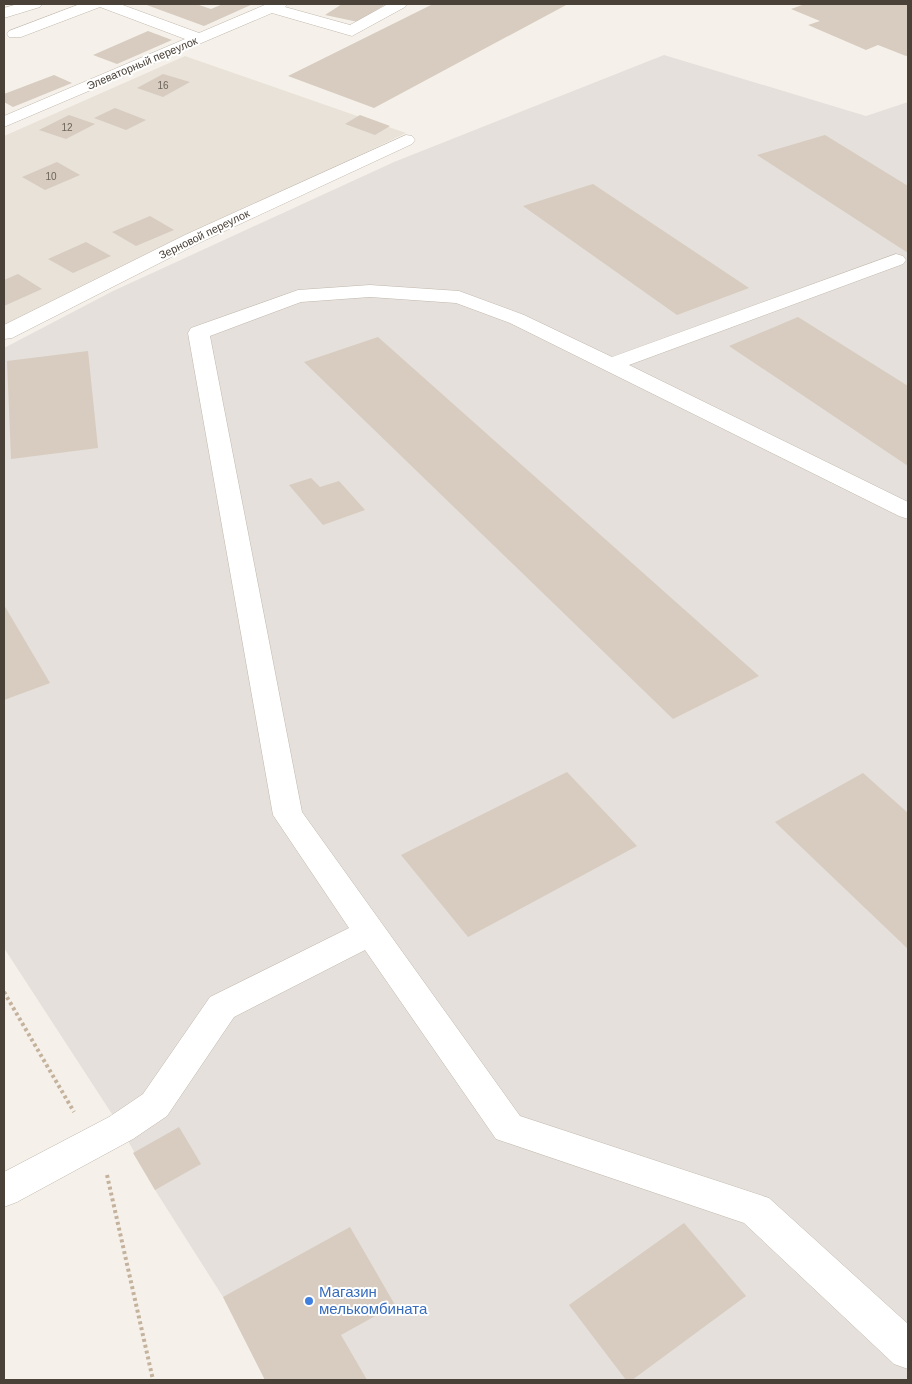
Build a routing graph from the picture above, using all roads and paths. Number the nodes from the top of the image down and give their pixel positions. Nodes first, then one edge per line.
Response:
1 (34, 4) edge
2 (94, 4) edge
3 (106, 4) edge
4 (399, 4) edge
5 (275, 6) edge
6 (4, 13) edge
7 (15, 34) dead end
8 (200, 38) junction
9 (4, 122) edge
10 (406, 140) dead end
11 (896, 260) dead end
12 (4, 333) edge
13 (610, 364) junction
14 (908, 511) edge
15 (370, 932) junction
16 (4, 1190) edge
17 (908, 1350) edge

1 - 6 street
2 - 7 street
3 - 8 street
4 - 5 street
5 - 8 street, Элеваторный переулок
8 - 9 street, Элеваторный переулок
10 - 12 street, Зерновой переулок
11 - 13 street
13 - 14 street
13 - 15 street
15 - 16 street
15 - 17 street

